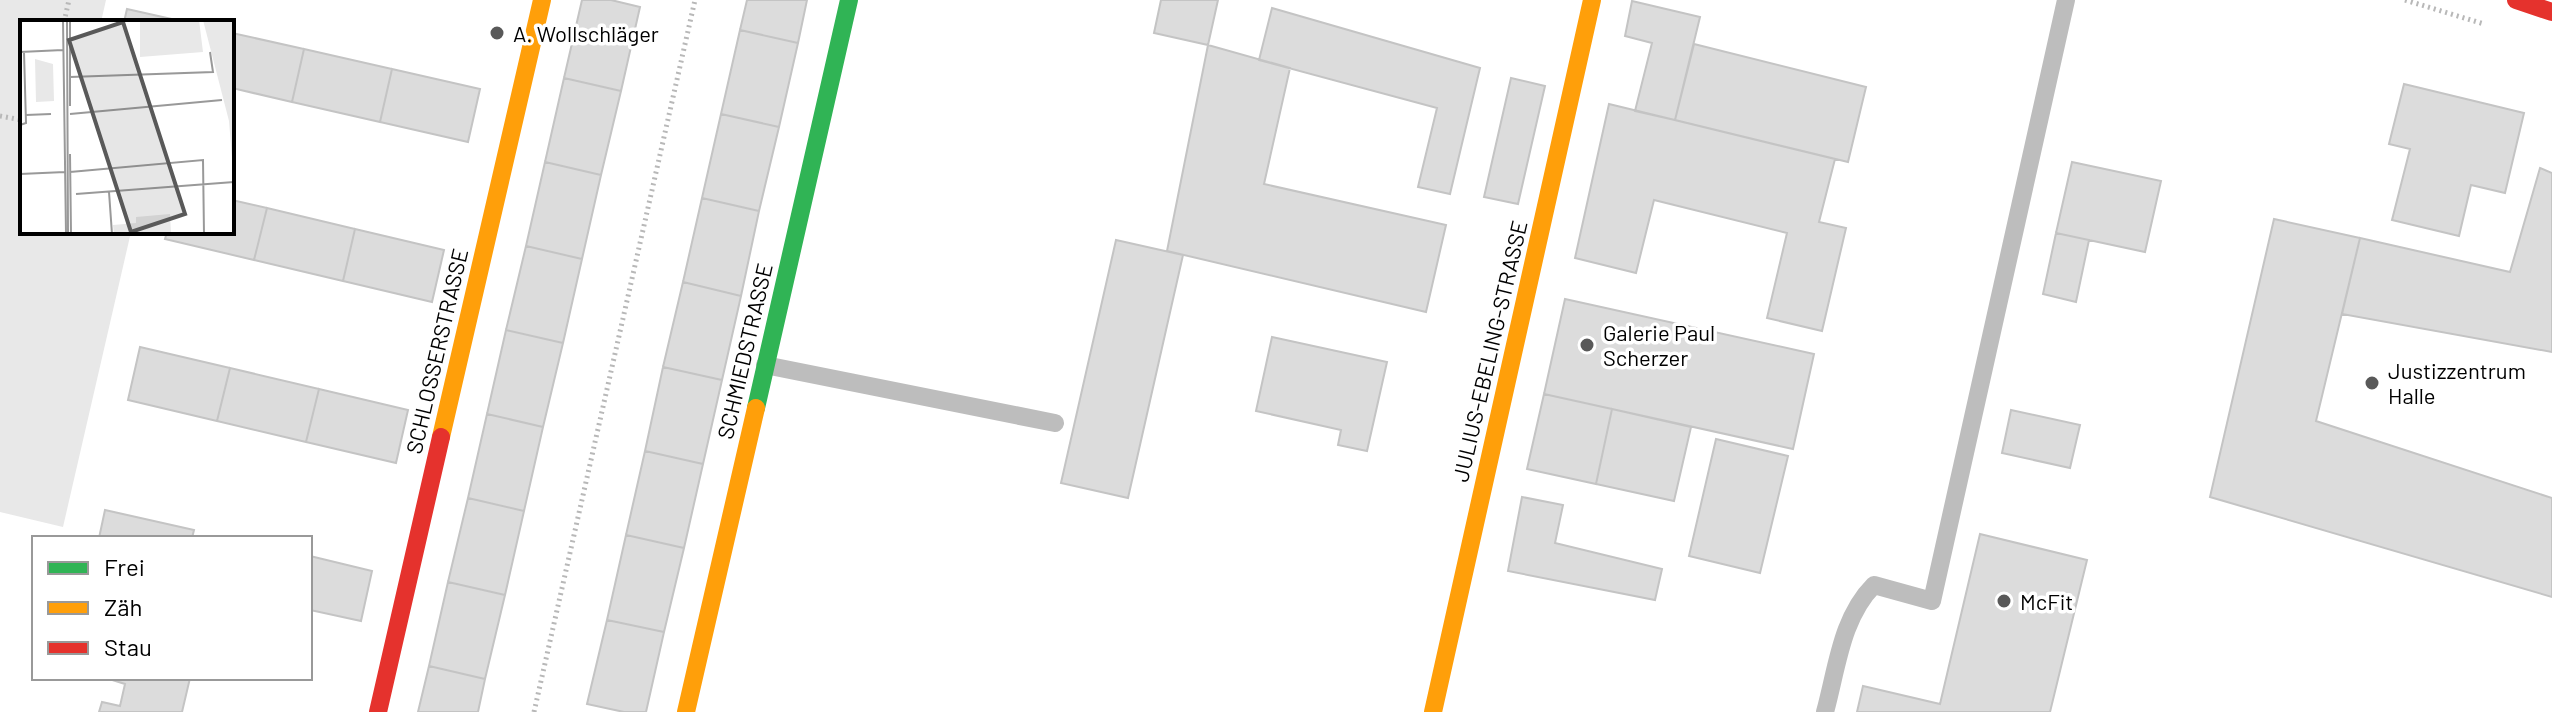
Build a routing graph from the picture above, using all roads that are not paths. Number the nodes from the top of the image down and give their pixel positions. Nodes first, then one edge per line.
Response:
1 (542, 0) edge
2 (849, 0) edge
3 (1592, 0) edge
4 (2066, 0) edge
5 (2516, 0) edge
6 (2552, 12) edge
7 (765, 365) junction
8 (1055, 423) dead end
9 (378, 712) edge
10 (686, 712) edge
11 (1433, 712) edge
12 (1825, 712) edge

1 - 9 street, SCHLOSSERSTRASSE
2 - 7 street, SCHMIEDSTRASSE
3 - 11 street, JULIUS-EBELING-STRASSE
4 - 12 lane
5 - 6 street
7 - 8 lane
7 - 10 street, SCHMIEDSTRASSE

